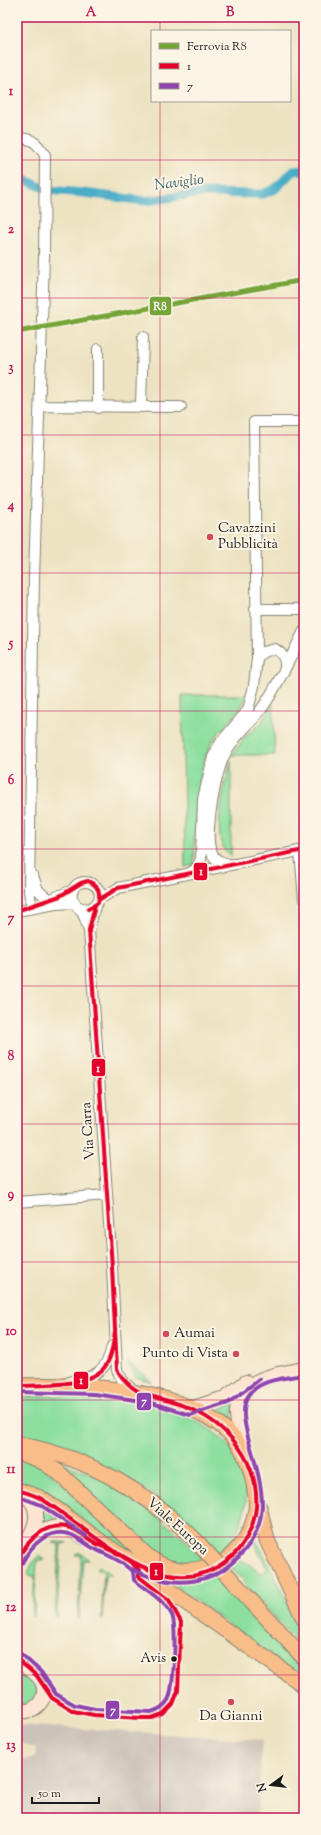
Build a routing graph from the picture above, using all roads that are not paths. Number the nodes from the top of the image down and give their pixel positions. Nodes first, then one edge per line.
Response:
1 (17, 138) edge
2 (143, 337) dead end
3 (98, 349) dead end
4 (40, 406) junction
5 (141, 407) junction
6 (181, 407) dead end
7 (98, 408) junction
8 (304, 422) edge
9 (304, 609) edge
10 (255, 610) junction
11 (304, 631) edge
12 (257, 658) junction
13 (285, 667) junction
14 (302, 850) edge
15 (30, 854) junction
16 (234, 864) junction
17 (190, 873) junction
18 (97, 886) junction
19 (118, 888) junction
20 (73, 890) junction
21 (304, 898) edge
22 (49, 900) junction
23 (97, 902) junction
24 (76, 904) junction
25 (32, 907) junction
26 (18, 910) edge
27 (89, 930) junction
28 (107, 1195) junction
29 (17, 1202) edge
30 (116, 1330) junction
31 (304, 1362) edge
32 (304, 1369) edge
33 (43, 1385) junction
34 (17, 1386) edge
35 (137, 1393) junction
36 (190, 1409) junction
37 (17, 1444) edge
38 (17, 1452) edge
39 (248, 1463) junction
40 (19, 1490) edge
41 (257, 1499) junction
42 (30, 1539) junction
43 (128, 1559) junction
44 (17, 1560) edge
45 (226, 1561) dead end
46 (304, 1619) edge
47 (304, 1658) edge
48 (17, 1660) edge
49 (17, 1670) edge
50 (34, 1673) junction
51 (304, 1685) edge
52 (18, 1712) edge

1 - 4 street
2 - 5 street
3 - 7 street
4 - 7 street
4 - 15 street
5 - 6 street
5 - 7 street
8 - 10 street
9 - 10 street
10 - 12 street
11 - 13 street
12 - 13 street
12 - 17 street
13 - 16 street
14 - 16 street
14 - 21 street
15 - 22 street
15 - 25 street
16 - 17 street
17 - 19 street
18 - 19 street
18 - 20 street
18 - 23 street
19 - 23 street
20 - 22 street
20 - 24 street
22 - 25 street
23 - 24 street
23 - 27 street, Via Carra
24 - 25 street
24 - 27 street, Via Carra
25 - 26 street
27 - 28 street, Via Carra
28 - 29 street
28 - 30 street, Via Carra
30 - 33 street, Via Carra
30 - 35 street, Via Carra
31 - 36 street
32 - 39 street
33 - 34 main road, Viale Europa
33 - 35 main road, Viale Europa
35 - 36 main road, Viale Europa
36 - 39 main road, Viale Europa
37 - 47 main road, Viale Europa, bridge
38 - 43 main road, Viale Europa
39 - 41 main road, Viale Europa
40 - 42 street
40 - 43 main road, Viale Europa
41 - 45 main road, Viale Europa
41 - 46 main road
42 - 43 street
42 - 44 street
43 - 51 main road
48 - 50 street
49 - 50 street
50 - 52 street

